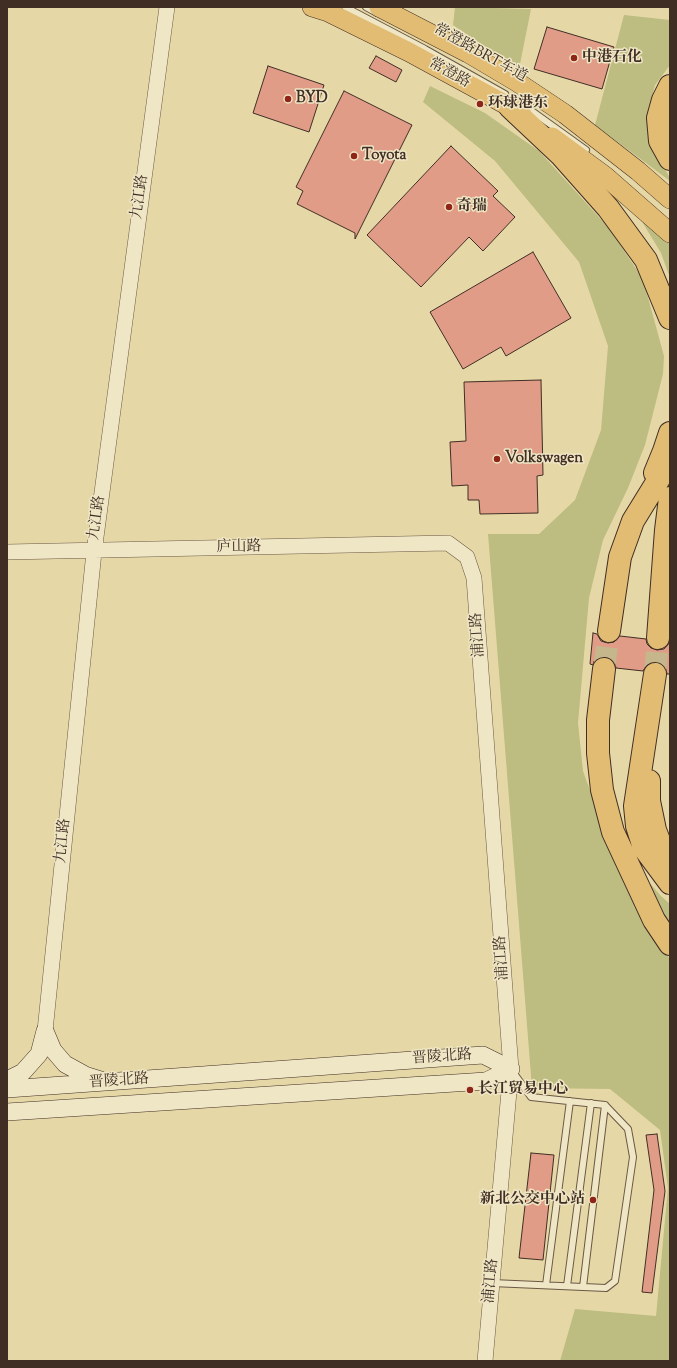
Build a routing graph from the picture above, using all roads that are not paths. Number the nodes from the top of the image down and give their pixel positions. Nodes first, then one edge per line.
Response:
1 (167, 7) edge
2 (312, 7) edge
3 (345, 7) edge
4 (366, 7) edge
5 (383, 13) edge
6 (478, 67) dead end
7 (670, 86) edge
8 (512, 101) junction
9 (547, 110) dead end
10 (583, 137) dead end
11 (589, 153) dead end
12 (670, 159) edge
13 (670, 199) edge
14 (670, 206) edge
15 (670, 233) edge
16 (670, 318) edge
17 (670, 433) edge
18 (670, 461) edge
19 (670, 498) edge
20 (633, 520) junction
21 (670, 543) edge
22 (7, 552) edge
23 (94, 552) junction
24 (467, 556) joint
25 (663, 572) junction
26 (609, 631) tunnel mouth
27 (658, 638) tunnel mouth
28 (604, 670) tunnel mouth
29 (655, 674) tunnel mouth
30 (650, 713) junction
31 (598, 753) junction
32 (670, 859) edge
33 (670, 883) edge
34 (670, 897) edge
35 (670, 944) edge
36 (45, 1031) junction
37 (511, 1069) junction
38 (7, 1080) edge
39 (107, 1082) junction
40 (7, 1089) edge
41 (570, 1101) junction
42 (591, 1103) junction
43 (605, 1105) junction
44 (7, 1112) edge
45 (492, 1283) junction
46 (546, 1286) junction
47 (567, 1286) junction
48 (583, 1287) junction
49 (485, 1361) edge

1 - 23 street, 九江路
2 - 8 main road, 常澄路
3 - 8 lane
4 - 5 lane
5 - 13 main road, 常澄路
6 - 9 lane, 常澄路BRT车道
7 - 12 highway
8 - 11 lane
8 - 15 main road, 常澄路
8 - 16 highway
10 - 14 lane
17 - 20 highway
18 - 20 highway
19 - 25 highway
20 - 26 highway
21 - 25 highway
22 - 23 street, 庐山路
23 - 24 street, 庐山路
23 - 36 street, 九江路
24 - 37 street, 浦江路
25 - 27 highway
28 - 31 highway
29 - 30 highway
30 - 32 highway
30 - 33 highway
31 - 34 highway
31 - 35 highway
36 - 38 main road
36 - 39 main road
37 - 39 main road, 晋陵北路
37 - 41 lane
37 - 44 main road, 晋陵北路
37 - 45 street, 浦江路
39 - 40 main road, 晋陵北路
41 - 42 lane
41 - 46 lane
42 - 43 lane
42 - 47 lane
43 - 48 lane
43 - 48 lane
45 - 46 lane
45 - 49 street, 浦江路
46 - 47 lane
47 - 48 lane

